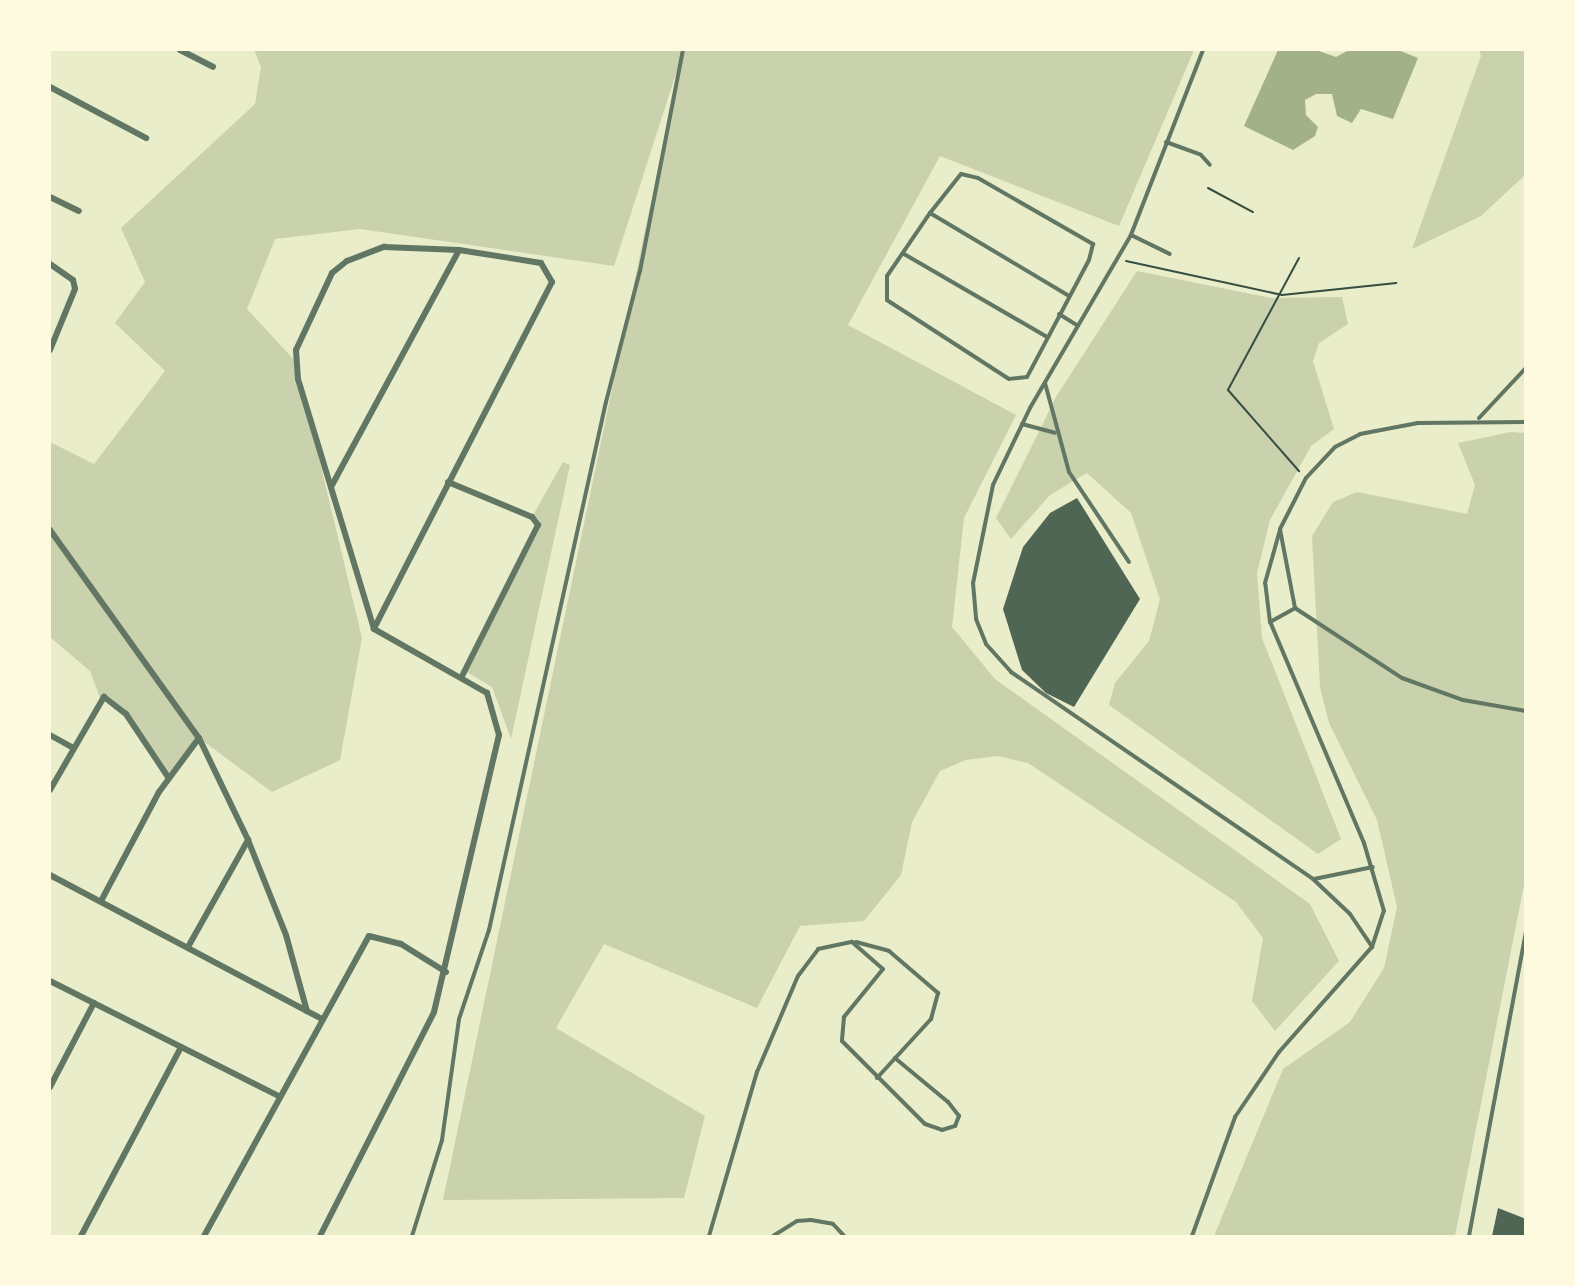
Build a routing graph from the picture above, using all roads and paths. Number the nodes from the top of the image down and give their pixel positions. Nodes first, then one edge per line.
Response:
1 (180, 50) edge
2 (683, 50) edge
3 (1203, 50) edge
4 (213, 67) dead end
5 (50, 87) edge
6 (146, 138) dead end
7 (1166, 142) junction
8 (1210, 165) dead end
9 (1208, 189) dead end
10 (50, 197) edge
11 (79, 211) dead end
12 (1253, 212) dead end
13 (930, 213) junction
14 (1131, 235) junction
15 (459, 250) junction
16 (904, 254) junction
17 (1170, 254) dead end
18 (1118, 258) junction
19 (1299, 258) dead end
20 (50, 264) edge
21 (1396, 283) dead end
22 (1282, 295) junction
23 (1069, 296) junction
24 (1059, 314) junction
25 (1078, 326) junction
26 (1047, 337) junction
27 (50, 350) edge
28 (1526, 368) edge
29 (1045, 382) junction
30 (1479, 419) junction
31 (1526, 422) edge
32 (1022, 424) junction
33 (1055, 433) junction
34 (1306, 478) junction
35 (448, 482) junction
36 (331, 487) junction
37 (50, 530) edge
38 (1280, 530) junction
39 (1129, 562) dead end
40 (1295, 608) junction
41 (1270, 622) junction
42 (374, 629) junction
43 (461, 678) junction
44 (1526, 711) edge
45 (50, 735) edge
46 (199, 738) junction
47 (72, 747) junction
48 (168, 777) junction
49 (50, 790) edge
50 (248, 840) junction
51 (1373, 867) junction
52 (50, 875) edge
53 (1313, 879) junction
54 (101, 901) junction
55 (1526, 931) edge
56 (852, 942) junction
57 (188, 947) junction
58 (1372, 947) junction
59 (446, 972) junction
60 (50, 981) edge
61 (94, 1003) junction
62 (307, 1011) junction
63 (321, 1018) junction
64 (181, 1047) junction
65 (895, 1058) junction
66 (877, 1078) junction
67 (50, 1087) edge
68 (277, 1095) junction
69 (81, 1236) edge
70 (204, 1236) edge
71 (320, 1236) edge
72 (412, 1236) edge
73 (709, 1236) edge
74 (773, 1236) edge
75 (844, 1236) edge
76 (1192, 1236) edge
77 (1469, 1236) edge

1 - 4 street
2 - 72 lane
3 - 7 lane
5 - 6 street
7 - 8 lane
7 - 14 lane
9 - 12 path
10 - 11 street
13 - 16 lane
13 - 23 lane
13 - 23 lane
14 - 17 lane
14 - 18 lane
15 - 35 street
15 - 36 street
15 - 36 street
16 - 26 lane
16 - 26 lane
18 - 22 path
18 - 25 lane
19 - 22 path
20 - 27 street
21 - 22 path
22 - 34 path
23 - 24 lane
24 - 25 lane
24 - 26 lane
25 - 29 lane
28 - 30 lane
29 - 32 lane
29 - 33 lane
30 - 31 lane
30 - 34 lane
32 - 33 lane
32 - 53 lane
33 - 39 lane
34 - 38 lane
35 - 42 street
35 - 43 street
36 - 42 street
37 - 46 street
38 - 40 lane
38 - 41 lane
40 - 41 lane
40 - 44 lane
41 - 51 lane
42 - 43 street
43 - 59 street
45 - 47 street
46 - 48 street
46 - 50 street
47 - 48 street
47 - 49 street
48 - 54 street
50 - 57 street
50 - 62 street
51 - 53 lane
51 - 58 lane
52 - 54 street
53 - 58 lane
54 - 57 street
55 - 77 lane
56 - 65 lane
56 - 66 lane
56 - 73 lane
57 - 62 street
58 - 76 lane
59 - 63 street
59 - 71 street
60 - 61 street
61 - 64 street
61 - 67 street
62 - 63 street
63 - 68 street
64 - 68 street
64 - 69 street
65 - 66 lane
65 - 66 lane
68 - 70 street
74 - 75 lane

